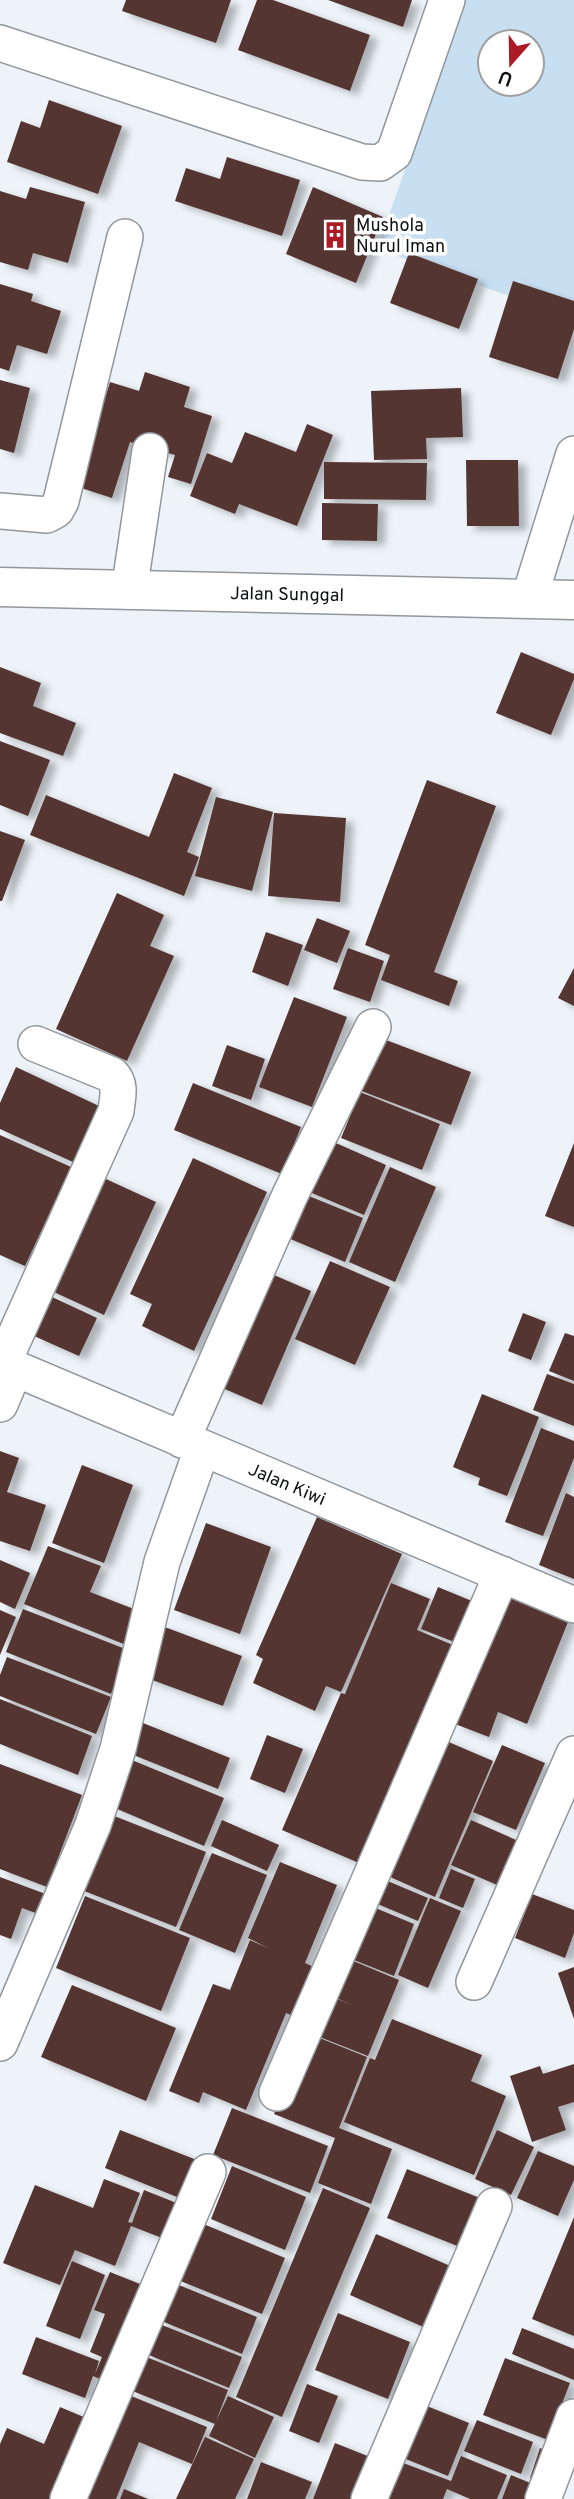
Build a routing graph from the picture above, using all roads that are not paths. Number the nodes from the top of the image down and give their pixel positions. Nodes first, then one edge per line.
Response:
1 (447, 0) edge
2 (0, 43) edge
3 (125, 237) dead end
4 (149, 451) dead end
5 (574, 454) edge
6 (0, 511) edge
7 (0, 587) edge
8 (129, 591) junction
9 (529, 599) junction
10 (574, 600) edge
11 (373, 1027) dead end
12 (36, 1044) dead end
13 (6, 1365) edge
14 (0, 1404) edge
15 (192, 1445) junction
16 (502, 1574) junction
17 (574, 1604) edge
18 (574, 1754) edge
19 (474, 1982) dead end
20 (0, 2043) edge
21 (277, 2093) dead end
22 (208, 2172) dead end
23 (494, 2206) dead end
24 (574, 2417) edge
25 (68, 2499) edge
26 (369, 2499) edge
27 (543, 2499) edge

1 - 2 street
3 - 6 street
4 - 8 street
5 - 9 street
7 - 8 main road, Jalan Sunggal
8 - 9 main road, Jalan Sunggal
9 - 10 main road, Jalan Sunggal
11 - 15 street
12 - 13 street
13 - 14 street
13 - 15 street, Jalan Kiwi
15 - 16 street, Jalan Kiwi
15 - 20 street
16 - 17 street, Jalan Kiwi
16 - 21 street
18 - 19 street
22 - 25 street
23 - 26 street
24 - 27 street

